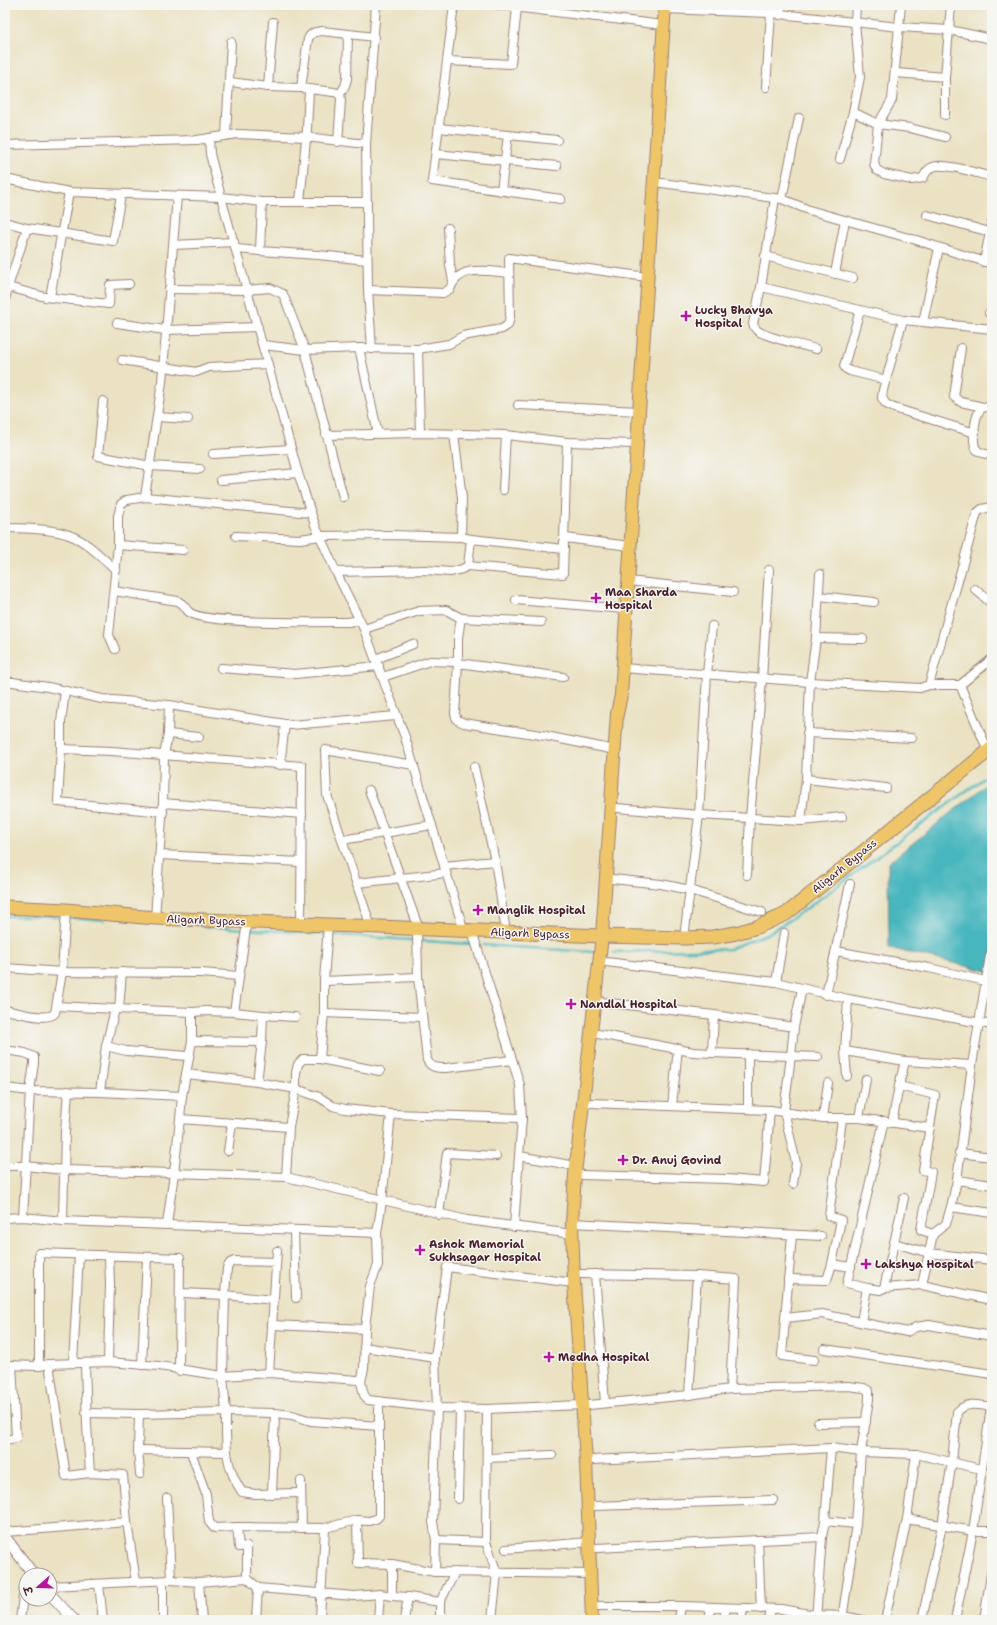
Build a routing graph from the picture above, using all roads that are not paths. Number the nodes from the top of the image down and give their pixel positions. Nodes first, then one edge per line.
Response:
1 (376, 5) edge
2 (454, 5) edge
3 (498, 5) edge
4 (781, 5) edge
5 (856, 5) edge
6 (902, 5) edge
7 (951, 5) edge
8 (665, 7) edge
9 (517, 8) junction
10 (771, 13) junction
11 (780, 15) junction
12 (273, 22) dead end
13 (855, 22) junction
14 (663, 25) junction
15 (899, 27) junction
16 (950, 30) junction
17 (348, 34) junction
18 (375, 37) junction
19 (992, 39) edge
20 (231, 42) dead end
21 (448, 61) junction
22 (896, 73) junction
23 (945, 77) junction
24 (230, 82) junction
25 (268, 87) junction
26 (766, 87) dead end
27 (305, 89) junction
28 (340, 94) junction
29 (853, 112) junction
30 (945, 115) dead end
31 (799, 118) dead end
32 (878, 124) junction
33 (439, 128) junction
34 (226, 135) junction
35 (508, 135) junction
36 (306, 137) junction
37 (945, 137) dead end
38 (209, 138) junction
39 (557, 140) dead end
40 (338, 142) junction
41 (366, 144) junction
42 (5, 145) edge
43 (436, 154) junction
44 (840, 160) dead end
45 (505, 161) junction
46 (558, 166) dead end
47 (992, 177) edge
48 (5, 179) edge
49 (654, 182) junction
50 (501, 190) junction
51 (69, 192) junction
52 (121, 195) junction
53 (177, 196) junction
54 (221, 197) junction
55 (561, 199) dead end
56 (778, 199) junction
57 (262, 202) junction
58 (300, 202) junction
59 (367, 202) junction
60 (927, 215) dead end
61 (845, 220) junction
62 (5, 222) edge
63 (992, 222) edge
64 (27, 228) junction
65 (448, 228) dead end
66 (990, 232) junction
67 (62, 233) junction
68 (173, 244) junction
69 (235, 246) junction
70 (939, 248) junction
71 (260, 251) junction
72 (766, 256) junction
73 (367, 260) junction
74 (988, 263) edge
75 (508, 274) junction
76 (835, 274) junction
77 (647, 277) junction
78 (853, 278) dead end
79 (453, 281) junction
80 (129, 284) dead end
81 (8, 287) junction
82 (761, 287) junction
83 (169, 289) junction
84 (247, 290) junction
85 (368, 290) junction
86 (50, 297) junction
87 (5, 300) edge
88 (860, 310) junction
89 (903, 320) junction
90 (923, 322) junction
91 (117, 323) dead end
92 (258, 327) junction
93 (992, 329) edge
94 (166, 330) junction
95 (263, 345) junction
96 (359, 348) junction
97 (961, 348) dead end
98 (372, 349) junction
99 (418, 349) junction
100 (816, 349) dead end
101 (304, 350) junction
102 (122, 360) dead end
103 (268, 364) junction
104 (163, 366) junction
105 (886, 380) junction
106 (103, 401) dead end
107 (518, 405) dead end
108 (983, 407) junction
109 (992, 407) edge
110 (638, 410) junction
111 (157, 417) junction
112 (188, 419) dead end
113 (420, 433) junction
114 (974, 433) junction
115 (378, 434) junction
116 (454, 434) junction
117 (326, 435) junction
118 (506, 435) junction
119 (567, 442) junction
120 (636, 444) junction
121 (292, 450) junction
122 (213, 454) dead end
123 (992, 455) edge
124 (151, 466) junction
125 (200, 469) dead end
126 (298, 473) junction
127 (221, 480) dead end
128 (503, 490) dead end
129 (145, 497) junction
130 (342, 497) dead end
131 (992, 508) edge
132 (311, 513) junction
133 (5, 528) edge
134 (236, 536) dead end
135 (320, 536) junction
136 (461, 537) junction
137 (564, 538) junction
138 (471, 539) junction
139 (118, 546) junction
140 (630, 546) junction
141 (564, 549) junction
142 (183, 550) dead end
143 (468, 566) junction
144 (116, 570) junction
145 (769, 570) dead end
146 (336, 572) junction
147 (820, 574) dead end
148 (628, 582) junction
149 (975, 589) dead end
150 (114, 591) junction
151 (733, 592) dead end
152 (819, 596) junction
153 (516, 600) dead end
154 (874, 602) dead end
155 (992, 604) edge
156 (626, 609) junction
157 (461, 618) junction
158 (360, 620) junction
159 (541, 622) dead end
160 (712, 626) dead end
161 (364, 629) junction
162 (816, 638) junction
163 (863, 639) dead end
164 (413, 644) dead end
165 (115, 649) dead end
166 (992, 659) edge
167 (458, 662) junction
168 (377, 663) junction
169 (221, 668) dead end
170 (622, 668) junction
171 (707, 674) junction
172 (383, 677) junction
173 (563, 677) dead end
174 (762, 679) junction
175 (5, 681) edge
176 (810, 682) junction
177 (929, 685) junction
178 (960, 685) junction
179 (65, 691) junction
180 (621, 695) junction
181 (169, 705) junction
182 (396, 716) junction
183 (285, 724) junction
184 (807, 733) junction
185 (168, 734) junction
186 (198, 737) dead end
187 (912, 738) dead end
188 (61, 749) junction
189 (990, 749) edge
190 (614, 750) junction
191 (164, 755) junction
192 (280, 765) junction
193 (414, 765) junction
194 (474, 767) dead end
195 (806, 779) junction
196 (886, 788) dead end
197 (369, 790) dead end
198 (163, 803) junction
199 (617, 808) junction
200 (162, 812) junction
201 (302, 814) junction
202 (699, 816) junction
203 (842, 817) dead end
204 (750, 818) junction
205 (801, 821) junction
206 (432, 825) junction
207 (384, 832) junction
208 (342, 840) junction
209 (160, 855) junction
210 (495, 861) junction
211 (301, 862) junction
212 (445, 870) junction
213 (747, 875) dead end
214 (401, 878) junction
215 (612, 879) junction
216 (357, 883) junction
217 (850, 884) dead end
218 (690, 890) junction
219 (5, 907) edge
220 (762, 912) dead end
221 (66, 916) junction
222 (155, 918) junction
223 (301, 924) junction
224 (246, 927) junction
225 (371, 927) junction
226 (327, 930) junction
227 (418, 931) junction
228 (468, 931) junction
229 (506, 932) junction
230 (784, 933) dead end
231 (605, 936) junction
232 (684, 938) junction
233 (836, 951) junction
234 (990, 956) dead end
235 (606, 962) junction
236 (5, 968) edge
237 (62, 972) junction
238 (122, 972) junction
239 (240, 976) junction
240 (418, 977) junction
241 (324, 981) junction
242 (986, 981) junction
243 (776, 982) junction
244 (802, 989) junction
245 (826, 995) junction
246 (848, 999) junction
247 (601, 1002) junction
248 (57, 1006) junction
249 (117, 1009) junction
250 (5, 1010) edge
251 (192, 1012) junction
252 (234, 1012) junction
253 (324, 1013) junction
254 (262, 1015) junction
255 (714, 1015) junction
256 (295, 1017) dead end
257 (422, 1017) junction
258 (980, 1023) junction
259 (992, 1025) edge
260 (794, 1027) junction
261 (598, 1034) junction
262 (192, 1041) junction
263 (262, 1042) junction
264 (106, 1046) junction
265 (678, 1048) junction
266 (5, 1050) edge
267 (844, 1051) junction
268 (712, 1053) junction
269 (748, 1054) junction
270 (188, 1056) junction
271 (791, 1056) junction
272 (818, 1057) dead end
273 (320, 1059) junction
274 (512, 1060) junction
275 (905, 1061) junction
276 (972, 1065) junction
277 (380, 1071) dead end
278 (186, 1074) junction
279 (847, 1076) dead end
280 (866, 1079) dead end
281 (256, 1082) junction
282 (828, 1083) dead end
283 (899, 1086) junction
284 (5, 1088) edge
285 (296, 1089) junction
286 (30, 1091) junction
287 (68, 1091) junction
288 (100, 1092) junction
289 (182, 1096) junction
290 (591, 1103) junction
291 (672, 1106) junction
292 (748, 1109) junction
293 (770, 1110) junction
294 (784, 1111) junction
295 (391, 1114) junction
296 (522, 1118) junction
297 (586, 1118) junction
298 (824, 1118) junction
299 (859, 1118) junction
300 (180, 1119) junction
301 (842, 1119) junction
302 (888, 1122) junction
303 (232, 1123) junction
304 (289, 1127) junction
305 (930, 1128) junction
306 (228, 1151) dead end
307 (960, 1153) junction
308 (496, 1156) dead end
309 (519, 1156) junction
310 (992, 1157) edge
311 (5, 1166) edge
312 (25, 1166) junction
313 (64, 1170) junction
314 (579, 1170) junction
315 (174, 1173) junction
316 (286, 1177) junction
317 (957, 1180) junction
318 (793, 1184) dead end
319 (992, 1185) edge
320 (904, 1198) dead end
321 (382, 1201) junction
322 (951, 1207) junction
323 (992, 1213) edge
324 (438, 1215) junction
325 (23, 1217) junction
326 (5, 1218) edge
327 (63, 1221) junction
328 (167, 1224) junction
329 (514, 1226) junction
330 (574, 1227) junction
331 (294, 1230) junction
332 (378, 1232) junction
333 (933, 1234) junction
334 (792, 1235) junction
335 (821, 1236) dead end
336 (894, 1243) junction
337 (277, 1251) dead end
338 (929, 1253) junction
339 (79, 1255) junction
340 (109, 1256) junction
341 (147, 1257) junction
342 (992, 1260) edge
343 (276, 1262) junction
344 (832, 1264) junction
345 (850, 1267) junction
346 (595, 1274) junction
347 (697, 1276) junction
348 (578, 1279) junction
349 (788, 1279) junction
350 (922, 1285) junction
351 (867, 1288) junction
352 (884, 1288) junction
353 (180, 1293) junction
354 (225, 1295) junction
355 (296, 1298) dead end
356 (274, 1300) junction
357 (992, 1300) edge
358 (785, 1318) junction
359 (861, 1322) junction
360 (272, 1324) junction
361 (365, 1328) junction
362 (992, 1336) edge
363 (364, 1347) junction
364 (824, 1349) dead end
365 (434, 1358) junction
366 (814, 1360) dead end
367 (108, 1362) junction
368 (73, 1363) junction
369 (86, 1363) junction
370 (49, 1364) junction
371 (9, 1365) edge
372 (142, 1365) junction
373 (39, 1366) junction
374 (179, 1371) junction
375 (269, 1372) junction
376 (992, 1374) edge
377 (223, 1376) junction
378 (361, 1382) junction
379 (730, 1389) junction
380 (689, 1395) junction
381 (378, 1401) junction
382 (605, 1403) junction
383 (586, 1405) junction
384 (991, 1407) edge
385 (436, 1408) junction
386 (460, 1408) junction
387 (488, 1409) junction
388 (226, 1412) junction
389 (86, 1413) junction
390 (275, 1413) junction
391 (139, 1414) junction
392 (866, 1422) junction
393 (818, 1423) dead end
394 (379, 1426) junction
395 (5, 1440) edge
396 (831, 1448) junction
397 (138, 1450) junction
398 (191, 1452) junction
399 (226, 1452) junction
400 (861, 1452) junction
401 (916, 1454) junction
402 (552, 1455) dead end
403 (488, 1458) junction
404 (593, 1460) junction
405 (952, 1461) junction
406 (981, 1469) junction
407 (90, 1473) junction
408 (140, 1474) dead end
409 (301, 1481) dead end
410 (301, 1493) junction
411 (272, 1494) junction
412 (167, 1498) dead end
413 (458, 1499) dead end
414 (773, 1500) dead end
415 (592, 1512) junction
416 (907, 1519) junction
417 (357, 1520) junction
418 (825, 1521) junction
419 (127, 1522) junction
420 (856, 1524) junction
421 (942, 1525) junction
422 (237, 1527) junction
423 (302, 1528) junction
424 (325, 1528) junction
425 (973, 1531) junction
426 (992, 1531) edge
427 (5, 1532) edge
428 (822, 1537) junction
429 (5, 1538) edge
430 (436, 1540) junction
431 (758, 1540) junction
432 (486, 1542) junction
433 (593, 1545) junction
434 (506, 1549) dead end
435 (392, 1564) junction
436 (28, 1567) edge
437 (992, 1567) edge
438 (435, 1572) junction
439 (455, 1572) junction
440 (497, 1573) junction
441 (591, 1574) junction
442 (248, 1578) junction
443 (167, 1580) junction
444 (136, 1582) junction
445 (199, 1582) junction
446 (99, 1584) junction
447 (58, 1586) edge
448 (258, 1588) junction
449 (322, 1594) junction
450 (380, 1594) junction
451 (392, 1596) junction
452 (408, 1598) junction
453 (440, 1602) junction
454 (58, 1603) edge
455 (599, 1606) junction
456 (681, 1606) junction
457 (23, 1607) edge
458 (711, 1608) junction
459 (726, 1608) junction
460 (743, 1609) junction
461 (761, 1609) junction
462 (771, 1609) junction
463 (815, 1617) edge
464 (320, 1618) dead end
465 (843, 1618) edge
466 (22, 1619) edge
467 (74, 1620) edge
468 (103, 1620) edge
469 (163, 1620) edge
470 (202, 1620) edge
471 (256, 1620) edge
472 (378, 1620) edge
473 (404, 1620) edge
474 (440, 1620) edge
475 (492, 1620) edge
476 (592, 1620) edge
477 (600, 1620) edge
478 (679, 1620) edge
479 (710, 1620) edge
480 (724, 1620) edge
481 (741, 1620) edge
482 (769, 1620) edge
483 (863, 1620) edge
484 (885, 1620) edge
485 (922, 1620) edge
486 (955, 1620) edge
487 (984, 1620) edge

1 - 18 street
2 - 21 street
3 - 9 street
4 - 11 street
5 - 13 street
6 - 15 street
7 - 16 street
8 - 10 street
8 - 14 main road
9 - 14 street
9 - 21 street
10 - 11 street
10 - 26 street
11 - 13 street
12 - 25 street
13 - 15 street
13 - 29 street
14 - 49 main road
15 - 16 street
15 - 22 street
16 - 19 street
16 - 23 street
17 - 18 street
17 - 27 street
17 - 28 street
18 - 41 street
20 - 24 street
21 - 33 street
22 - 23 street
22 - 32 street
23 - 30 street
24 - 25 street
24 - 34 street
25 - 27 street
27 - 28 street
27 - 36 street
28 - 40 street
29 - 32 street
29 - 44 street
31 - 56 street
32 - 37 street
32 - 47 street
33 - 35 street
33 - 43 street
34 - 36 street
34 - 38 street
35 - 39 street
35 - 45 street
36 - 40 street
36 - 58 street
38 - 42 street
38 - 54 street
40 - 41 street
41 - 59 street
43 - 45 street
43 - 50 street
45 - 46 street
45 - 50 street
48 - 51 street
49 - 56 street
49 - 77 main road
50 - 55 street
51 - 52 street
51 - 67 street
52 - 53 street
52 - 67 street
53 - 54 street
53 - 68 street
54 - 57 street
54 - 69 street
56 - 61 street
56 - 72 street
57 - 58 street
57 - 71 street
58 - 59 street
59 - 73 street
60 - 66 street
61 - 70 street
61 - 76 street
62 - 64 street
63 - 66 street
64 - 67 street
64 - 81 street
65 - 79 street
66 - 74 street
67 - 86 street
68 - 69 street
68 - 83 street
69 - 71 street
69 - 84 street
70 - 74 street
70 - 90 street
71 - 73 street
72 - 76 street
72 - 82 street
73 - 85 street
75 - 77 street
75 - 79 street
75 - 99 street
76 - 78 street
77 - 110 main road
79 - 85 street
80 - 86 street
81 - 86 street
81 - 87 street
82 - 88 street
82 - 100 street
83 - 84 street
83 - 94 street
84 - 92 street
84 - 101 street
85 - 98 street
88 - 89 street
88 - 105 street
89 - 90 street
89 - 105 street
90 - 93 street
91 - 94 street
92 - 94 street
92 - 95 street
94 - 104 street
95 - 101 street
95 - 103 street
96 - 98 street
96 - 101 street
96 - 115 street
97 - 108 street
98 - 99 street
99 - 113 street
101 - 117 street
102 - 104 street
103 - 104 street
103 - 121 street
104 - 111 street
105 - 114 street
106 - 124 street
107 - 110 street
108 - 109 street
108 - 114 street
110 - 120 main road
111 - 112 street
111 - 124 street
113 - 115 street
113 - 116 street
114 - 123 street
115 - 117 street
116 - 118 street
116 - 136 street
117 - 130 street
118 - 119 street
118 - 128 street
119 - 120 street
119 - 137 street
120 - 140 main road
121 - 122 street
121 - 126 street
124 - 125 street
124 - 129 street
126 - 127 street
126 - 132 street
129 - 132 street
129 - 139 street
131 - 177 street
132 - 135 street
133 - 144 street
134 - 135 street
135 - 136 street
135 - 146 street
136 - 138 street
137 - 140 street
137 - 141 street
138 - 141 street
138 - 143 street
139 - 142 street
139 - 144 street
140 - 148 main road
141 - 143 street
143 - 146 street
144 - 150 street
145 - 174 street
146 - 158 street
147 - 152 street
148 - 151 street
148 - 156 main road
149 - 155 street
150 - 158 street
150 - 165 street
152 - 154 street
152 - 162 street
153 - 156 street
156 - 170 main road
157 - 159 street
157 - 161 street
157 - 167 street
158 - 161 street
160 - 171 street
161 - 168 street
162 - 163 street
162 - 176 street
164 - 168 street
166 - 178 street
167 - 172 street
167 - 173 street
167 - 190 street
168 - 169 street
168 - 172 street
170 - 171 street
170 - 180 main road
171 - 174 street
171 - 202 street
172 - 182 street
174 - 176 street
174 - 204 street
175 - 179 street
176 - 177 street
176 - 184 street
177 - 178 street
178 - 189 street
179 - 181 street
179 - 188 street
180 - 190 main road
180 - 199 main road
181 - 183 street
181 - 185 street
182 - 183 street
182 - 193 street
183 - 192 street
184 - 187 street
184 - 195 street
185 - 186 street
185 - 191 street
188 - 191 street
188 - 200 street
189 - 232 highway, Aligarh Bypass
190 - 231 main road
191 - 192 street
191 - 198 street
192 - 201 street
193 - 206 street
193 - 208 street
194 - 210 street
195 - 196 street
195 - 205 street
197 - 207 street
198 - 200 street
198 - 201 street
199 - 202 street
199 - 215 main road
200 - 209 street
201 - 211 street
202 - 204 street
202 - 218 street
203 - 205 street
204 - 205 street
204 - 213 street
206 - 207 street
206 - 212 street
207 - 208 street
207 - 214 street
208 - 216 street
209 - 211 street
209 - 222 street
210 - 212 street
210 - 229 street
211 - 223 street
212 - 214 street
212 - 228 street
214 - 216 street
214 - 227 street
215 - 218 street
215 - 231 main road
216 - 225 street
217 - 233 street
218 - 220 street
218 - 232 street
219 - 221 highway, Aligarh Bypass
221 - 222 highway, Aligarh Bypass
221 - 237 street
222 - 224 highway, Aligarh Bypass
223 - 224 highway, Aligarh Bypass
223 - 226 highway, Aligarh Bypass
224 - 239 street
225 - 226 highway, Aligarh Bypass
225 - 227 highway, Aligarh Bypass
226 - 241 street
227 - 228 highway, Aligarh Bypass
227 - 240 street
228 - 229 highway, Aligarh Bypass
228 - 274 street
229 - 231 highway, Aligarh Bypass
230 - 243 street
231 - 232 highway, Aligarh Bypass
231 - 235 main road
231 - 297 main road
233 - 242 street
233 - 245 street
234 - 242 street
235 - 243 street
235 - 247 main road
236 - 237 street
237 - 238 street
237 - 248 street
238 - 239 street
238 - 249 street
239 - 252 street
240 - 241 street
240 - 257 street
241 - 253 street
242 - 258 street
243 - 244 street
244 - 245 street
244 - 260 street
245 - 246 street
246 - 258 street
246 - 267 street
247 - 255 street
247 - 261 main road
248 - 249 street
248 - 250 street
249 - 251 street
249 - 264 street
251 - 252 street
251 - 262 street
252 - 254 street
253 - 257 street
253 - 273 street
254 - 256 street
254 - 263 street
255 - 260 street
255 - 268 street
257 - 274 street
258 - 259 street
258 - 276 street
260 - 271 street
261 - 265 street
261 - 290 main road
262 - 263 street
262 - 270 street
263 - 281 street
264 - 270 street
264 - 288 street
265 - 268 street
265 - 291 street
266 - 286 street
267 - 275 street
267 - 279 street
268 - 269 street
269 - 271 street
269 - 292 street
270 - 278 street
271 - 272 street
271 - 294 street
273 - 277 street
273 - 285 street
274 - 296 street
275 - 276 street
275 - 283 street
276 - 307 street
278 - 281 street
278 - 289 street
280 - 299 street
281 - 285 street
282 - 298 street
283 - 302 street
283 - 305 street
284 - 286 street
285 - 295 street
285 - 304 street
286 - 287 street
286 - 312 street
287 - 288 street
287 - 313 street
288 - 289 street
289 - 300 street
290 - 291 street
290 - 297 main road
291 - 292 street
292 - 293 street
293 - 294 street
293 - 314 street
294 - 298 street
294 - 318 street
295 - 296 street
295 - 321 street
296 - 309 street
297 - 314 main road
298 - 301 street
299 - 301 street
299 - 302 street
300 - 303 street
300 - 315 street
301 - 344 street
302 - 305 street
302 - 345 street
303 - 304 street
303 - 306 street
304 - 316 street
305 - 333 street
307 - 310 street
307 - 317 street
308 - 324 street
309 - 314 street
309 - 329 street
311 - 312 street
312 - 313 street
312 - 325 street
313 - 315 street
313 - 327 street
314 - 330 main road
315 - 316 street
315 - 328 street
316 - 321 street
317 - 319 street
317 - 322 street
320 - 336 street
321 - 324 street
321 - 332 street
322 - 323 street
322 - 333 street
324 - 329 street
325 - 326 street
325 - 327 street
327 - 328 street
328 - 331 street
329 - 330 street
330 - 334 street
330 - 348 main road
331 - 332 street
331 - 355 street
332 - 361 street
333 - 338 street
334 - 335 street
334 - 349 street
336 - 338 street
336 - 352 street
337 - 343 street
338 - 342 street
338 - 350 street
339 - 340 street
339 - 368 street
339 - 373 street
340 - 341 street
340 - 367 street
341 - 353 street
341 - 372 street
343 - 354 street
343 - 356 street
344 - 345 street
344 - 349 street
345 - 351 street
346 - 347 street
346 - 348 street
346 - 382 street
347 - 379 street
347 - 380 street
348 - 365 street
348 - 383 main road
349 - 358 street
350 - 352 street
350 - 357 street
351 - 352 street
351 - 359 street
353 - 354 street
353 - 374 street
354 - 356 street
354 - 377 street
356 - 360 street
358 - 359 street
358 - 366 street
359 - 362 street
360 - 361 street
360 - 375 street
361 - 363 street
363 - 365 street
363 - 378 street
364 - 376 street
365 - 385 street
367 - 369 street
367 - 372 street
368 - 369 street
368 - 370 street
369 - 389 street
370 - 373 street
370 - 407 street
371 - 373 street
371 - 395 street
372 - 374 street
374 - 377 street
375 - 377 street
375 - 378 street
377 - 388 street
378 - 381 street
379 - 380 street
379 - 392 street
380 - 382 street
381 - 385 street
381 - 394 street
382 - 383 street
383 - 387 street
383 - 404 main road
383 - 415 main road
384 - 405 street
384 - 406 street
385 - 386 street
385 - 430 street
386 - 387 street
386 - 413 street
387 - 403 street
388 - 390 street
388 - 391 street
388 - 399 street
389 - 391 street
389 - 407 street
390 - 394 street
390 - 411 street
391 - 397 street
392 - 393 street
392 - 400 street
394 - 417 street
396 - 400 street
396 - 404 street
396 - 418 street
397 - 398 street
397 - 408 street
398 - 399 street
398 - 422 street
399 - 411 street
400 - 401 street
400 - 420 street
401 - 405 street
401 - 416 street
402 - 403 street
403 - 432 street
404 - 415 main road
405 - 406 street
405 - 421 street
406 - 425 street
407 - 419 street
409 - 410 street
410 - 411 street
410 - 423 street
412 - 443 street
414 - 415 street
415 - 433 main road
416 - 421 street
416 - 484 street
417 - 424 street
417 - 435 street
418 - 420 street
418 - 428 street
419 - 427 street
419 - 444 street
420 - 465 street
421 - 425 street
421 - 485 street
422 - 423 street
422 - 442 street
423 - 424 street
424 - 449 street
425 - 426 street
425 - 486 street
428 - 431 street
428 - 463 street
429 - 436 street
430 - 432 street
430 - 438 street
431 - 433 street
431 - 461 street
432 - 440 street
433 - 434 street
433 - 441 main road
433 - 455 main road
435 - 438 street
435 - 451 street
437 - 487 street
438 - 439 street
439 - 440 street
439 - 453 street
440 - 441 street
440 - 475 street
441 - 476 main road
442 - 445 street
442 - 448 street
443 - 444 street
443 - 445 street
443 - 469 street
444 - 446 street
445 - 470 street
446 - 447 street
446 - 468 street
448 - 449 street
448 - 471 street
449 - 450 street
449 - 464 street
450 - 451 street
450 - 472 street
451 - 452 street
452 - 453 street
452 - 473 street
453 - 474 street
454 - 467 street
455 - 456 street
455 - 477 main road
456 - 458 street
456 - 478 street
457 - 466 street
458 - 459 street
458 - 479 street
459 - 460 street
459 - 480 street
460 - 461 street
460 - 481 street
461 - 462 street
462 - 463 street
462 - 482 street
463 - 465 street
465 - 483 street

